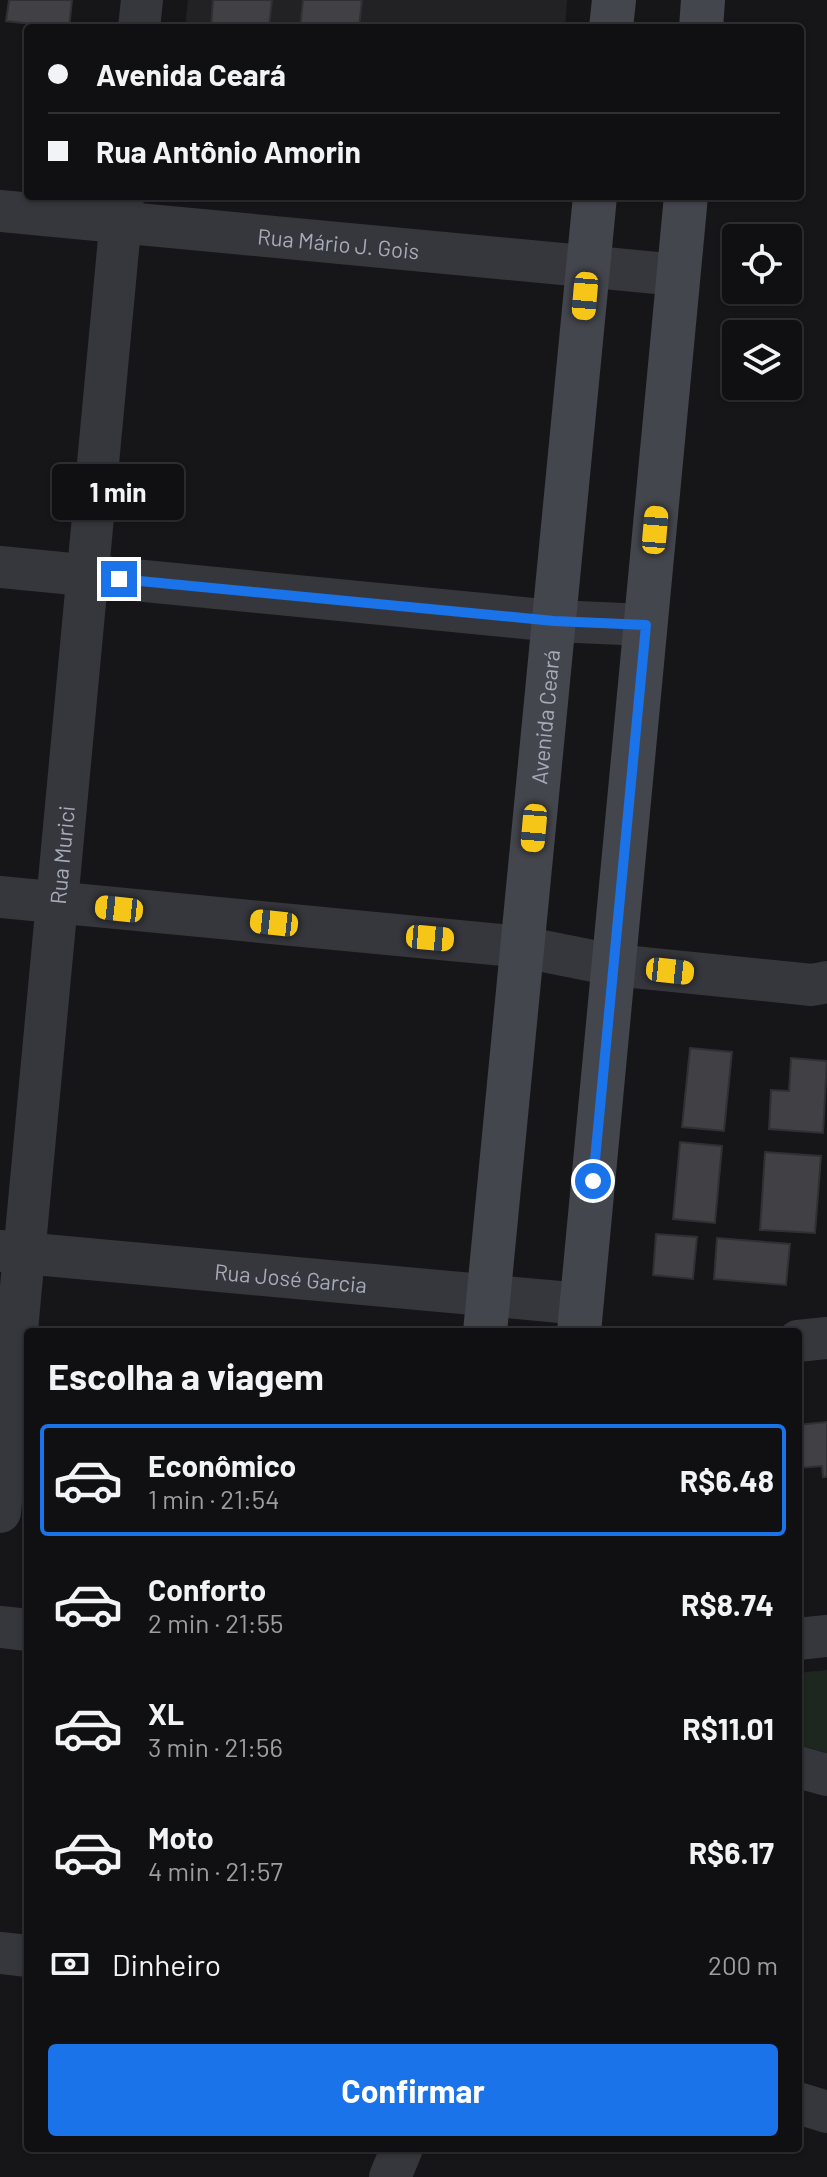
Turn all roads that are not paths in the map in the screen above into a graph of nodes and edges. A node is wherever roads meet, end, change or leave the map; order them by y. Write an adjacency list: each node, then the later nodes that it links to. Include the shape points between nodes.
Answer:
1 (142, 0): 4 (street)
2 (614, 0): 5 (street)
3 (703, 0): 6 (street)
4 (139, 24)
5 (611, 24)
6 (701, 24)
7 (595, 200): 11 (street, Avenida Ceará)
8 (686, 200): 12 (street)
9 (122, 209): 10 (street, Rua Mário J. Gois); 11 (street, Rua Mário J. Gois); 14 (street, Rua Murici)
10 (0, 211)
11 (588, 266): 12 (street, Rua Mário J. Gois); 15 (street, Avenida Ceará)
12 (678, 275): 16 (street)
13 (0, 567): 14 (street)
14 (88, 576): 15 (street); 18 (street, Rua Murici)
15 (554, 621): 16 (street); 19 (street, Avenida Ceará)
16 (646, 625): 20 (street)
17 (0, 897): 18 (street)
18 (57, 903): 19 (street); 22 (street, Rua Murici)
19 (523, 947): 20 (street); 23 (street, Avenida Ceará)
20 (613, 965): 21 (street, via 812,985); 24 (street)
21 (827, 982)
22 (12, 1252): 23 (street, Rua José Garcia); 27 (street, Rua Murici)
23 (487, 1314): 24 (street, Rua José Garcia)
24 (580, 1318)
25 (827, 1338): 26 (street)
26 (802, 1341)
27 (0, 1512)
28 (0, 1627): 29 (street)
29 (24, 1630)
30 (827, 1636): 31 (street)
31 (802, 1639)
32 (802, 1768): 33 (street)
33 (827, 1775)
34 (0, 1953): 35 (street)
35 (24, 1956)
36 (802, 2104): 37 (street)
37 (827, 2112)
38 (400, 2152): 39 (street)
39 (390, 2177)

